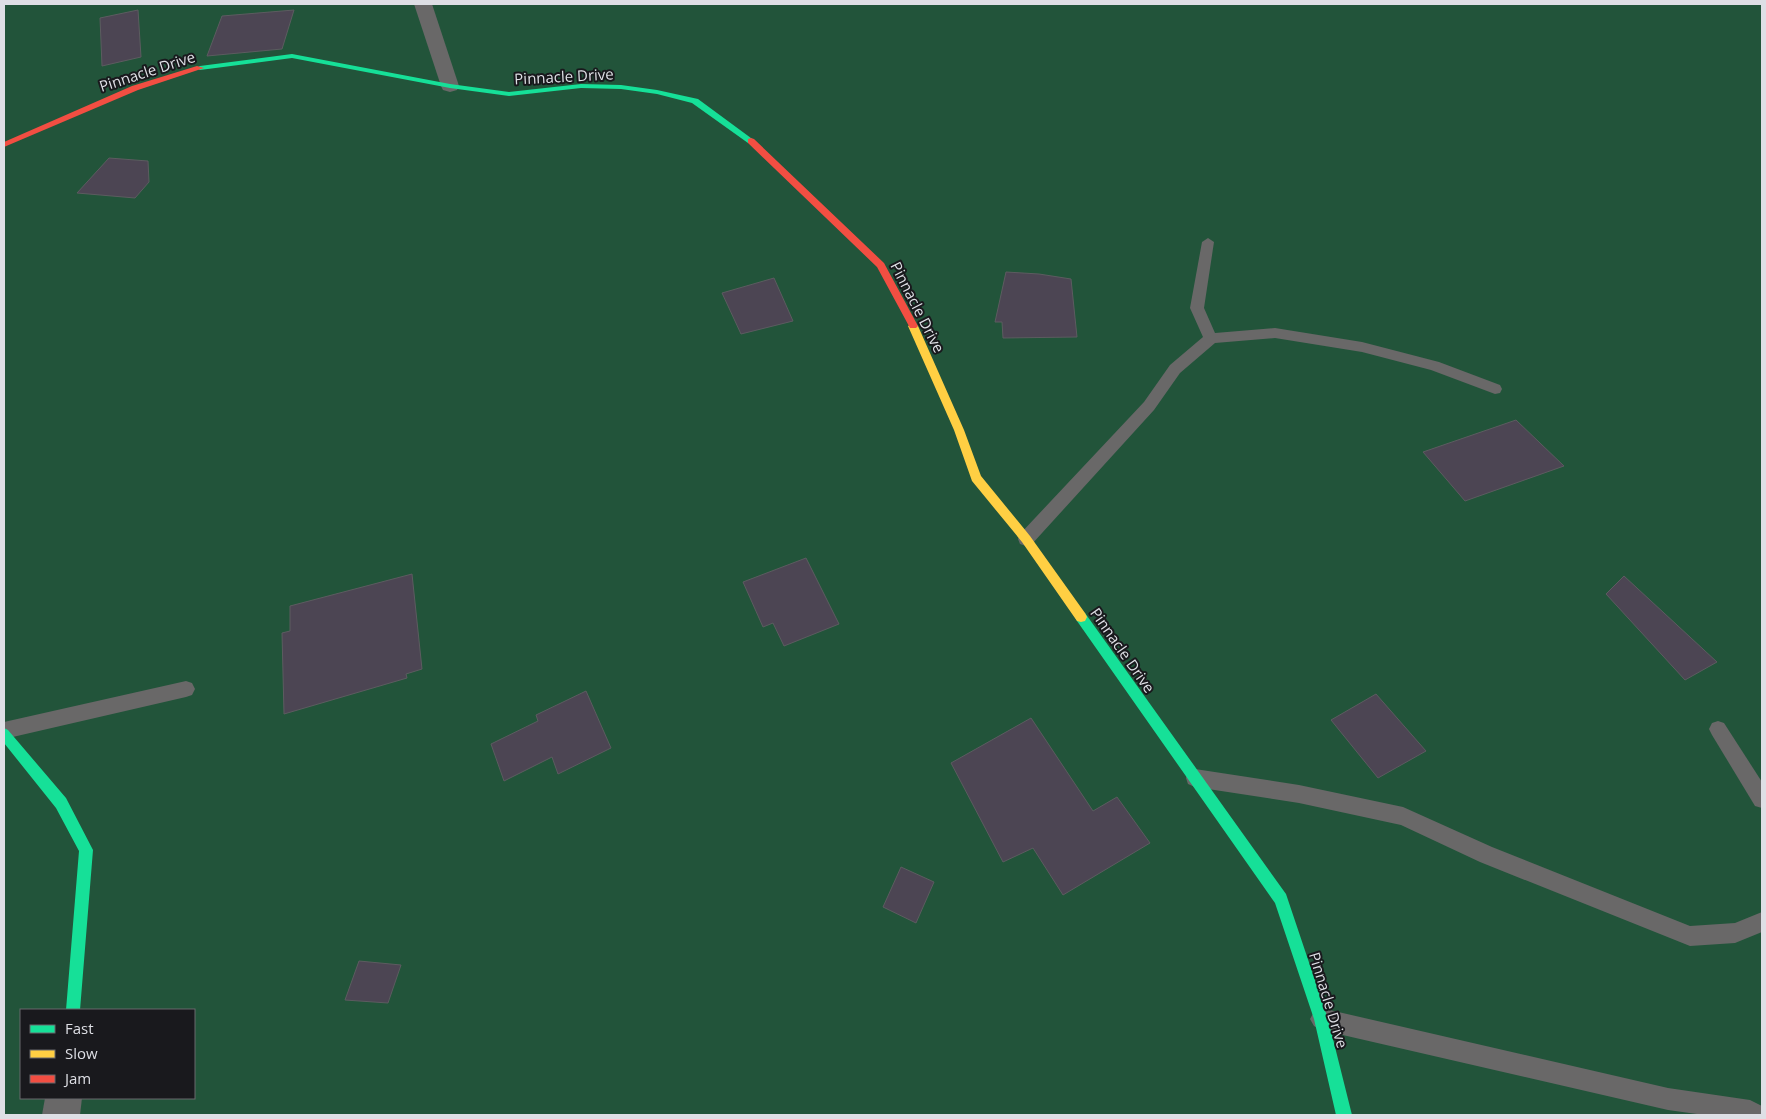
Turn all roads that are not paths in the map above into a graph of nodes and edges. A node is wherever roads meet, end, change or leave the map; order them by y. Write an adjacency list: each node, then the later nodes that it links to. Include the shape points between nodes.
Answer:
1 (423, 4): 2 (street)
2 (450, 86): 3 (street, Pinnacle Drive, via 292,56 209,67 135,88); 7 (street, Pinnacle Drive, via 509,94 581,86 657,92 695,101 747,138 881,265 905,308 959,430 976,478)
3 (4, 145)
4 (1208, 242): 5 (lane, via 1197,308)
5 (1211, 338): 6 (lane, via 1275,333 1362,346 1434,366); 7 (lane, via 1175,369 1149,406)
6 (1495, 389)
7 (1026, 539): 11 (street, Pinnacle Drive)
8 (186, 689): 10 (lane)
9 (1718, 729): 12 (lane)
10 (4, 733): 14 (street, via 61,803 86,850)
11 (1195, 778): 13 (lane, via 1299,794 1403,816 1487,855 1690,936 1736,933); 15 (street, Pinnacle Drive, via 1280,898)
12 (1762, 799)
13 (1762, 922)
14 (73, 1009)
15 (1321, 1018): 18 (street, Pinnacle Drive); 19 (lane, via 1658,1097 1750,1111)
16 (64, 1099): 17 (street)
17 (61, 1115)
18 (1344, 1115)
19 (1756, 1115)

